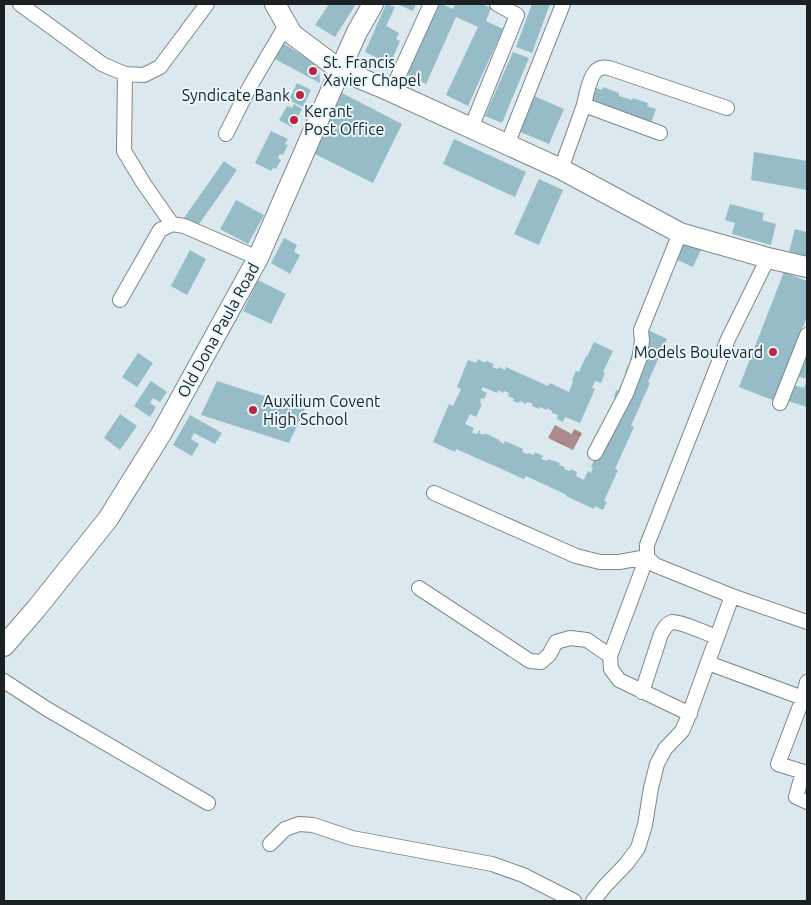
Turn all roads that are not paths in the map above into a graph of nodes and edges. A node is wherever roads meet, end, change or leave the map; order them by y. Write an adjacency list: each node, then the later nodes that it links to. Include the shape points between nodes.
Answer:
1 (20, 4): 11 (street, via 102,64)
2 (208, 4): 11 (street, via 160,67 144,75)
3 (275, 4): 9 (main road)
4 (373, 4): 10 (main road, Old Dona Paula Road)
5 (431, 4): 12 (street)
6 (497, 4): 8 (street)
7 (563, 4): 18 (street)
8 (520, 9): 15 (street)
9 (286, 25): 10 (main road, via 292,34); 17 (street)
10 (340, 70): 12 (main road); 22 (main road, Old Dona Paula Road)
11 (124, 74): 20 (street, via 124,152)
12 (391, 92): 15 (main road)
13 (584, 105): 14 (street, via 593,74 602,67); 16 (street); 19 (street)
14 (727, 108)
15 (471, 128): 18 (main road)
16 (660, 133)
17 (226, 134)
18 (507, 145): 19 (main road)
19 (560, 169): 21 (main road)
20 (172, 224): 22 (street, via 184,226); 25 (street, via 160,230)
21 (680, 233): 23 (main road); 28 (street, via 641,330 639,360 626,394)
22 (258, 258): 35 (main road, Old Dona Paula Road, via 161,434 108,519)
23 (768, 258): 24 (main road); 30 (street, via 728,340 647,545)
24 (807, 267)
25 (120, 300)
26 (807, 335): 27 (street)
27 (780, 403)
28 (595, 453)
29 (434, 493): 30 (street, via 576,556 600,562 619,562)
30 (647, 556): 32 (street, via 655,565); 36 (street)
31 (419, 588): 36 (street, via 530,661 541,662 556,642 570,638 587,640)
32 (732, 596): 33 (street); 34 (street)
33 (807, 622)
34 (717, 637): 37 (street); 40 (street, via 670,622 661,634)
35 (4, 646)
36 (610, 656): 40 (street, via 611,669 619,680)
37 (708, 663): 41 (street); 42 (street)
38 (4, 681): 44 (street)
39 (807, 682): 41 (street)
40 (642, 692): 42 (street)
41 (803, 698): 43 (street, via 778,764)
42 (690, 714): 48 (street, via 682,731 665,749 657,764 638,848)
43 (805, 772): 45 (street, via 796,797)
44 (208, 802)
45 (807, 802)
46 (270, 844): 47 (street, via 285,829 299,824 313,825 352,838 492,864 523,875)
47 (574, 901)
48 (594, 901)

